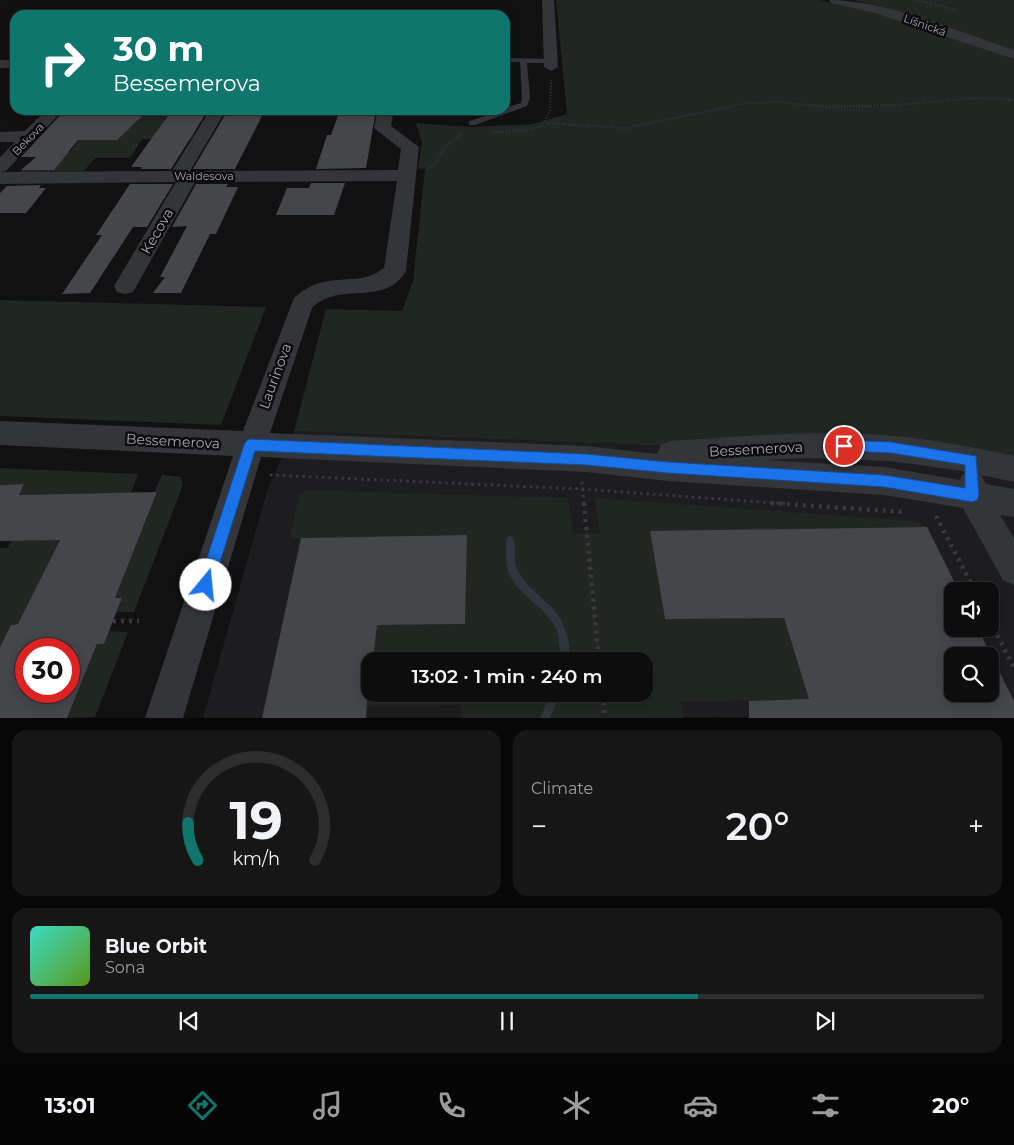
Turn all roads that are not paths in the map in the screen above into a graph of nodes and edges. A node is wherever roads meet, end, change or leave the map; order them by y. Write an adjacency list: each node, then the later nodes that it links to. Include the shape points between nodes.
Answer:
1 (548, 0): 6 (street)
2 (835, 0): 3 (street, Líšnická, via 882,10)
3 (1014, 55)
4 (510, 60): 5 (lane)
5 (523, 61): 6 (lane); 7 (lane, via 526,98 524,104)
6 (551, 64)
7 (510, 109)
8 (50, 115): 13 (street, Bekova)
9 (215, 115): 17 (street, Kecova)
10 (385, 115): 16 (street, Laurinova, via 382,128 410,147)
11 (494, 115): 12 (lane)
12 (472, 123)
13 (30, 136): 14 (street); 15 (street, Bekova)
14 (0, 137)
15 (0, 167)
16 (417, 172): 17 (street, Waldesova); 21 (street, Laurinova, via 395,271 380,284 326,286 308,297 299,312)
17 (184, 176): 18 (street, Waldesova); 19 (street, Kecova)
18 (0, 178)
19 (125, 286)
20 (0, 433): 21 (street, Bessemerova)
21 (250, 445): 22 (street, Bessemerova); 28 (street, Laurinova)
22 (586, 459): 23 (street, Bessemerova, via 828,445 891,448); 25 (street, Bessemerova, via 668,468 884,481)
23 (971, 460): 24 (street, Bessemerova); 25 (street)
24 (1014, 469)
25 (972, 495): 26 (street, Bessemerova); 27 (street)
26 (1014, 503)
27 (1014, 569)
28 (164, 718)

